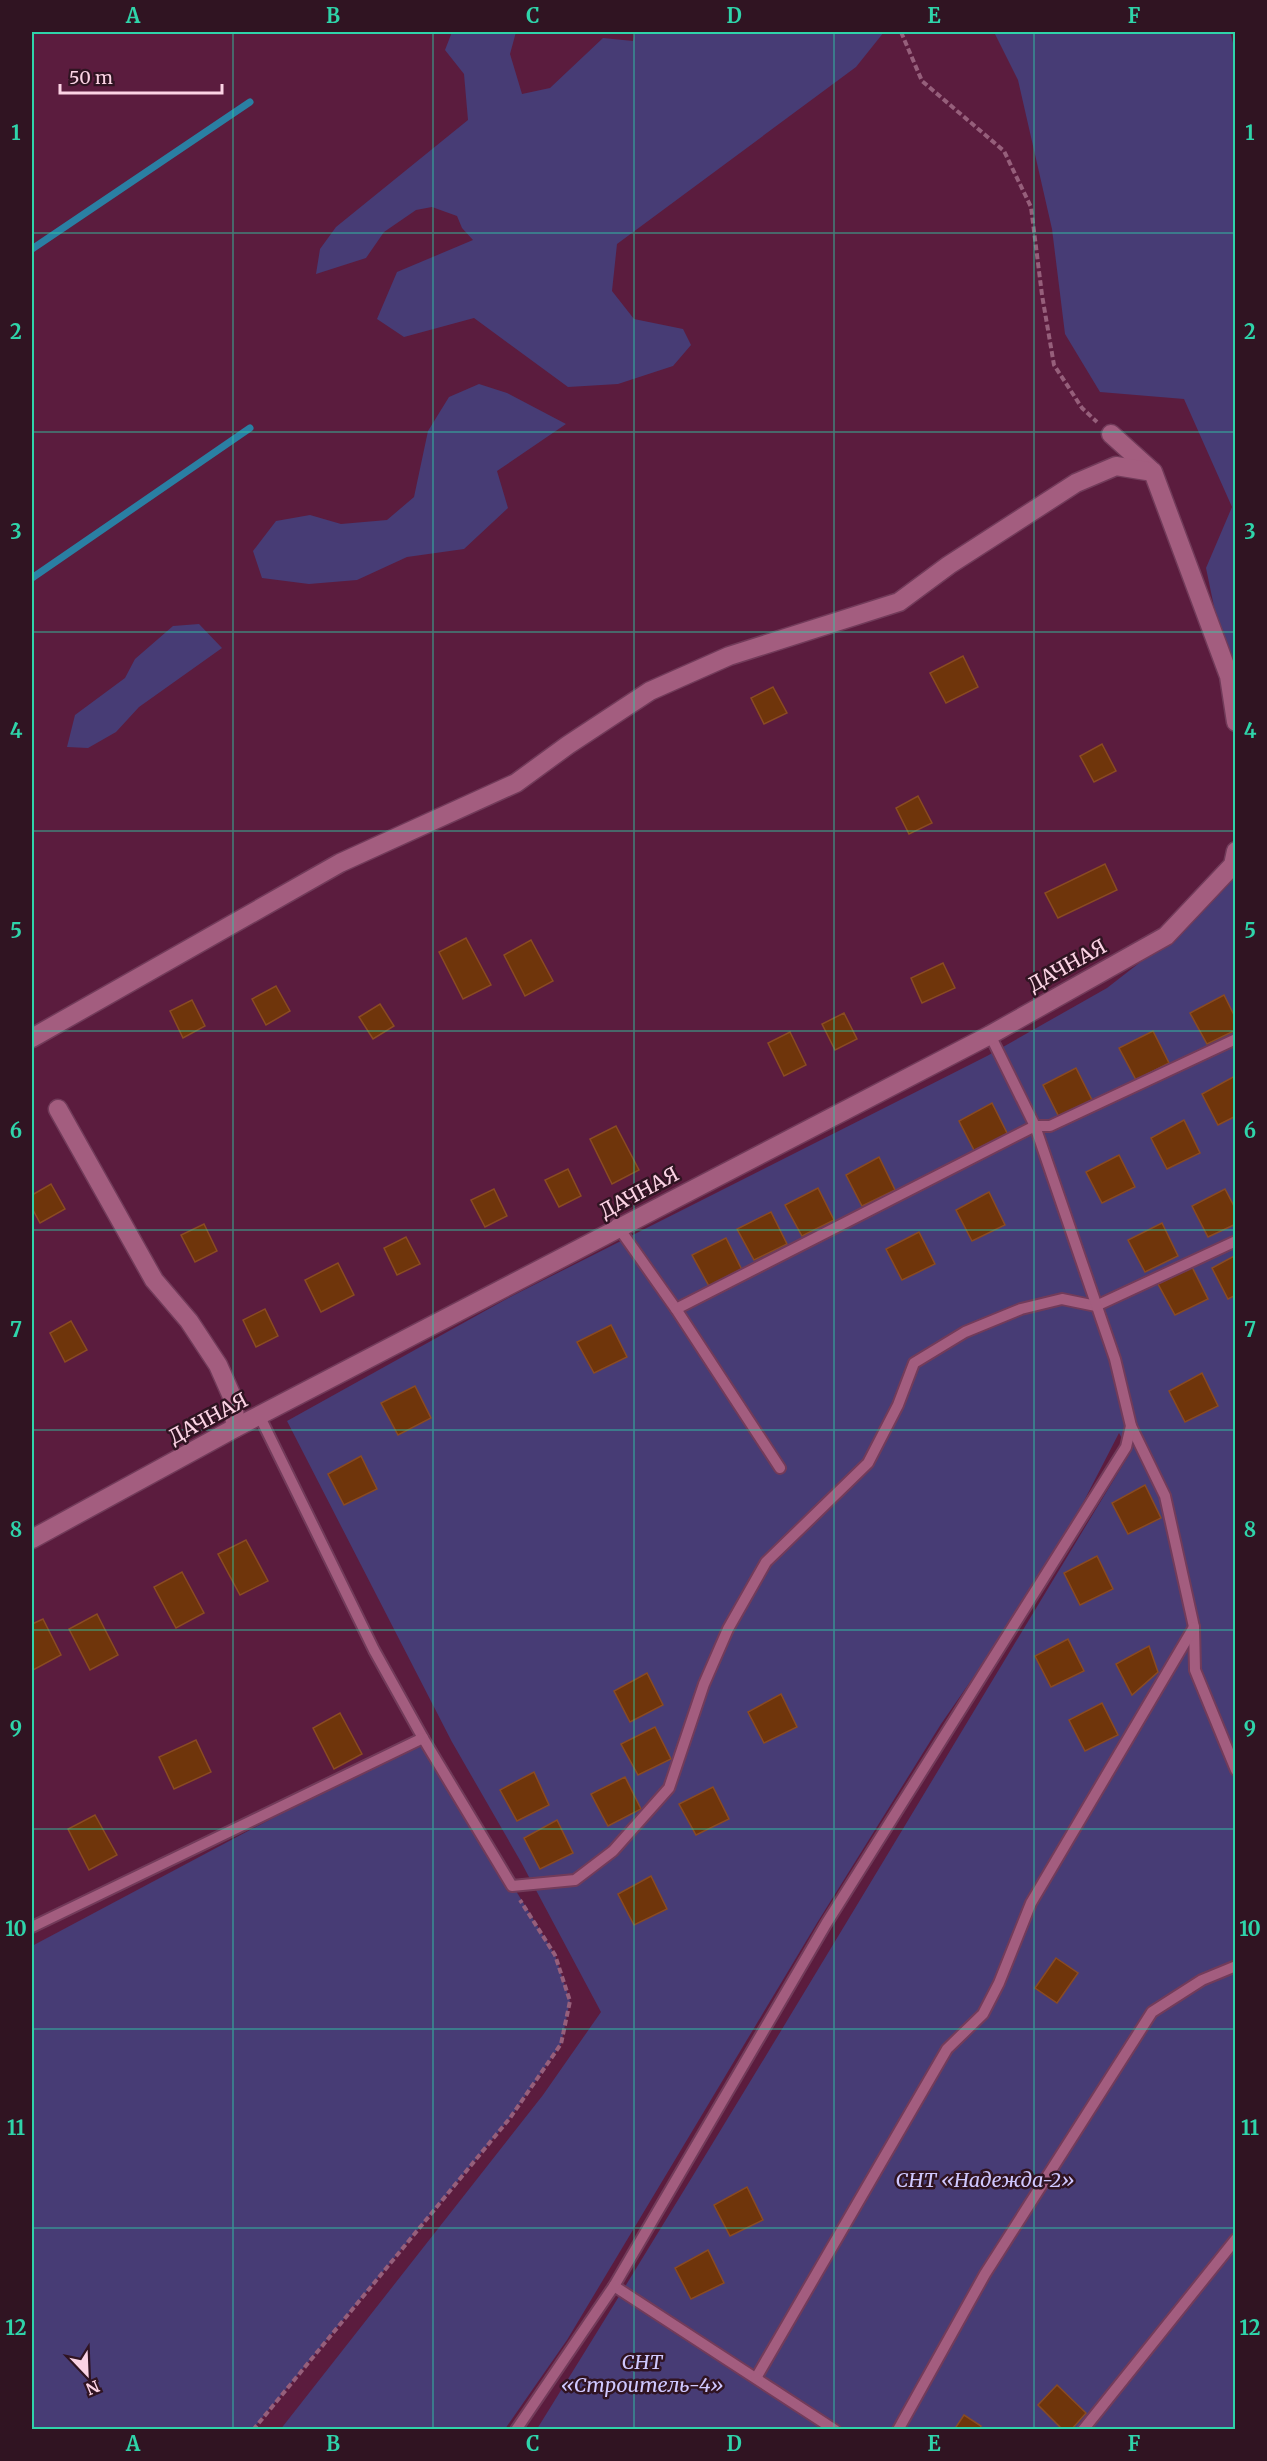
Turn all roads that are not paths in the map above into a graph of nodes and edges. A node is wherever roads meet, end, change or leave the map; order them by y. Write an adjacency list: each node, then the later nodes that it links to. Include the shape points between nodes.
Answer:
1 (1111, 434): 2 (street)
2 (1153, 472): 3 (street, via 1195,560 1229,676); 6 (street, via 1116,466 1076,483 899,602 729,656 650,691 516,783 340,863)
3 (1236, 722)
4 (1236, 851): 5 (street, via 1233,865 1166,936)
5 (990, 1035): 9 (lane); 10 (street); 16 (street, ДАЧНАЯ)
6 (32, 1038)
7 (1236, 1039): 9 (lane, via 1050,1126)
8 (58, 1109): 16 (street, via 154,1280 189,1321 218,1365 234,1401)
9 (1035, 1126): 12 (lane); 13 (lane)
10 (614, 1222): 13 (lane); 14 (street, via 431,1313)
11 (1236, 1241): 12 (lane)
12 (1096, 1306): 15 (lane, via 1115,1359); 20 (lane, via 1062,1299 1020,1309 964,1332 914,1363 898,1405 868,1463 766,1562 728,1629 704,1684 669,1788 613,1851 575,1880 512,1886)
13 (676, 1309): 17 (lane)
14 (259, 1415): 20 (lane, via 374,1650)
15 (1131, 1426): 19 (lane, via 1165,1496); 25 (lane, via 1126,1447 826,1924)
16 (235, 1428): 18 (street, ДАЧНАЯ)
17 (780, 1468)
18 (32, 1539)
19 (1194, 1627): 21 (lane, via 1195,1670); 26 (lane, via 1031,1903 983,2014 947,2049)
20 (423, 1738): 22 (lane)
21 (1236, 1770)
22 (32, 1927)
23 (1236, 1965): 29 (lane, via 1202,1980 1152,2012 985,2274)
24 (1236, 2238): 30 (lane)
25 (615, 2286): 26 (lane); 27 (lane)
26 (756, 2378): 28 (lane)
27 (516, 2430)
28 (835, 2430)
29 (898, 2430)
30 (1083, 2430)

